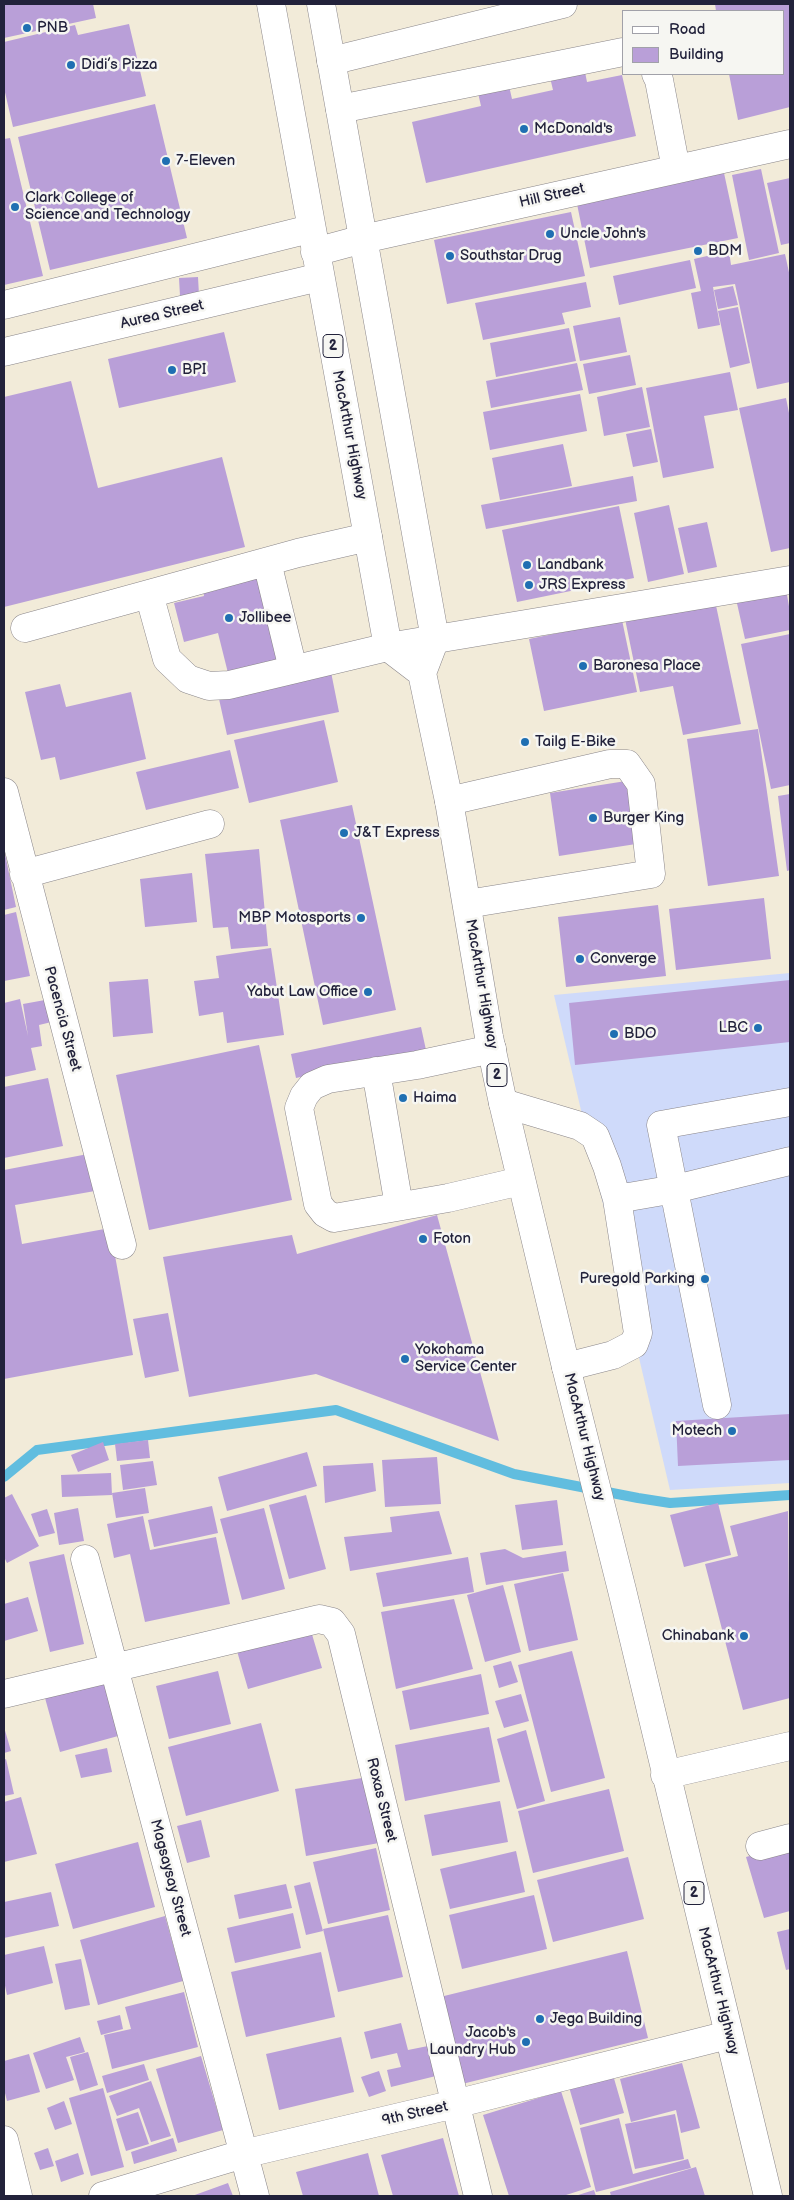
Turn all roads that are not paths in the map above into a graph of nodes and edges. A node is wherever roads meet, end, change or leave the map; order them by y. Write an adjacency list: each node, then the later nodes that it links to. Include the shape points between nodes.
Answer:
1 (271, 4): 11 (main road, MacArthur Highway / 2)
2 (321, 4): 5 (main road)
3 (563, 4): 5 (main road)
4 (622, 52): 7 (main road)
5 (331, 61): 7 (main road)
6 (656, 75): 9 (main road)
7 (340, 109): 10 (main road)
8 (790, 144): 9 (main road, Hill Street)
9 (676, 169): 10 (main road, Hill Street)
10 (363, 239): 11 (main road, Hill Street); 19 (main road)
11 (315, 253): 12 (main road); 13 (main road, Aurea Street); 14 (main road, MacArthur Highway / 2)
12 (4, 305)
13 (4, 352)
14 (368, 537): 15 (main road); 20 (main road, MacArthur Highway / 2)
15 (267, 562): 17 (main road); 21 (main road)
16 (790, 580): 19 (main road)
17 (149, 594): 18 (main road); 21 (main road, via 167,659 188,679 209,686 229,685)
18 (25, 628)
19 (435, 639): 20 (main road); 22 (main road)
20 (388, 647): 21 (main road); 22 (main road)
21 (293, 669)
22 (422, 673): 24 (main road, MacArthur Highway / 2)
23 (4, 792): 26 (main road, Pacencia Street)
24 (449, 800): 27 (main road, MacArthur Highway / 2); 27 (main road, via 610,764 627,764 641,784 651,874)
25 (210, 824): 26 (main road)
26 (24, 874): 37 (main road, Pacencia Street)
27 (467, 904): 28 (main road, MacArthur Highway / 2)
28 (492, 1049): 29 (main road); 31 (main road, MacArthur Highway / 2)
29 (376, 1071): 36 (main road); 36 (main road, via 328,1079 312,1086 300,1108 318,1204 326,1213 334,1218)
30 (790, 1102): 34 (main road, via 661,1125)
31 (503, 1103): 33 (main road, MacArthur Highway / 2); 35 (main road, via 580,1126 595,1136)
32 (790, 1161): 34 (main road)
33 (521, 1181): 36 (main road); 38 (main road, MacArthur Highway / 2)
34 (675, 1189): 35 (main road); 39 (main road)
35 (617, 1199): 38 (main road, via 638,1334 634,1344 613,1355)
36 (399, 1206)
37 (122, 1245)
38 (566, 1367): 44 (main road, MacArthur Highway / 2)
39 (717, 1405)
40 (85, 1559): 41 (main road, Magsaysay Street)
41 (114, 1667): 42 (main road, Roxas Street); 48 (main road, Roxas Street, via 319,1619 332,1622 340,1634); 50 (main road, Magsaysay Street)
42 (4, 1694)
43 (790, 1746): 44 (main road)
44 (665, 1775): 47 (main road, MacArthur Highway / 2)
45 (790, 1838): 46 (main road)
46 (760, 1846)
47 (728, 2036): 48 (main road, 9th Street); 55 (main road, MacArthur Highway / 2)
48 (455, 2104): 50 (main road, 9th Street); 54 (main road, Roxas Street)
49 (4, 2140): 51 (main road)
50 (243, 2154): 52 (main road, 9th Street); 53 (main road, Magsaysay Street)
51 (18, 2196)
52 (103, 2196)
53 (255, 2196)
54 (478, 2196)
55 (768, 2196)

